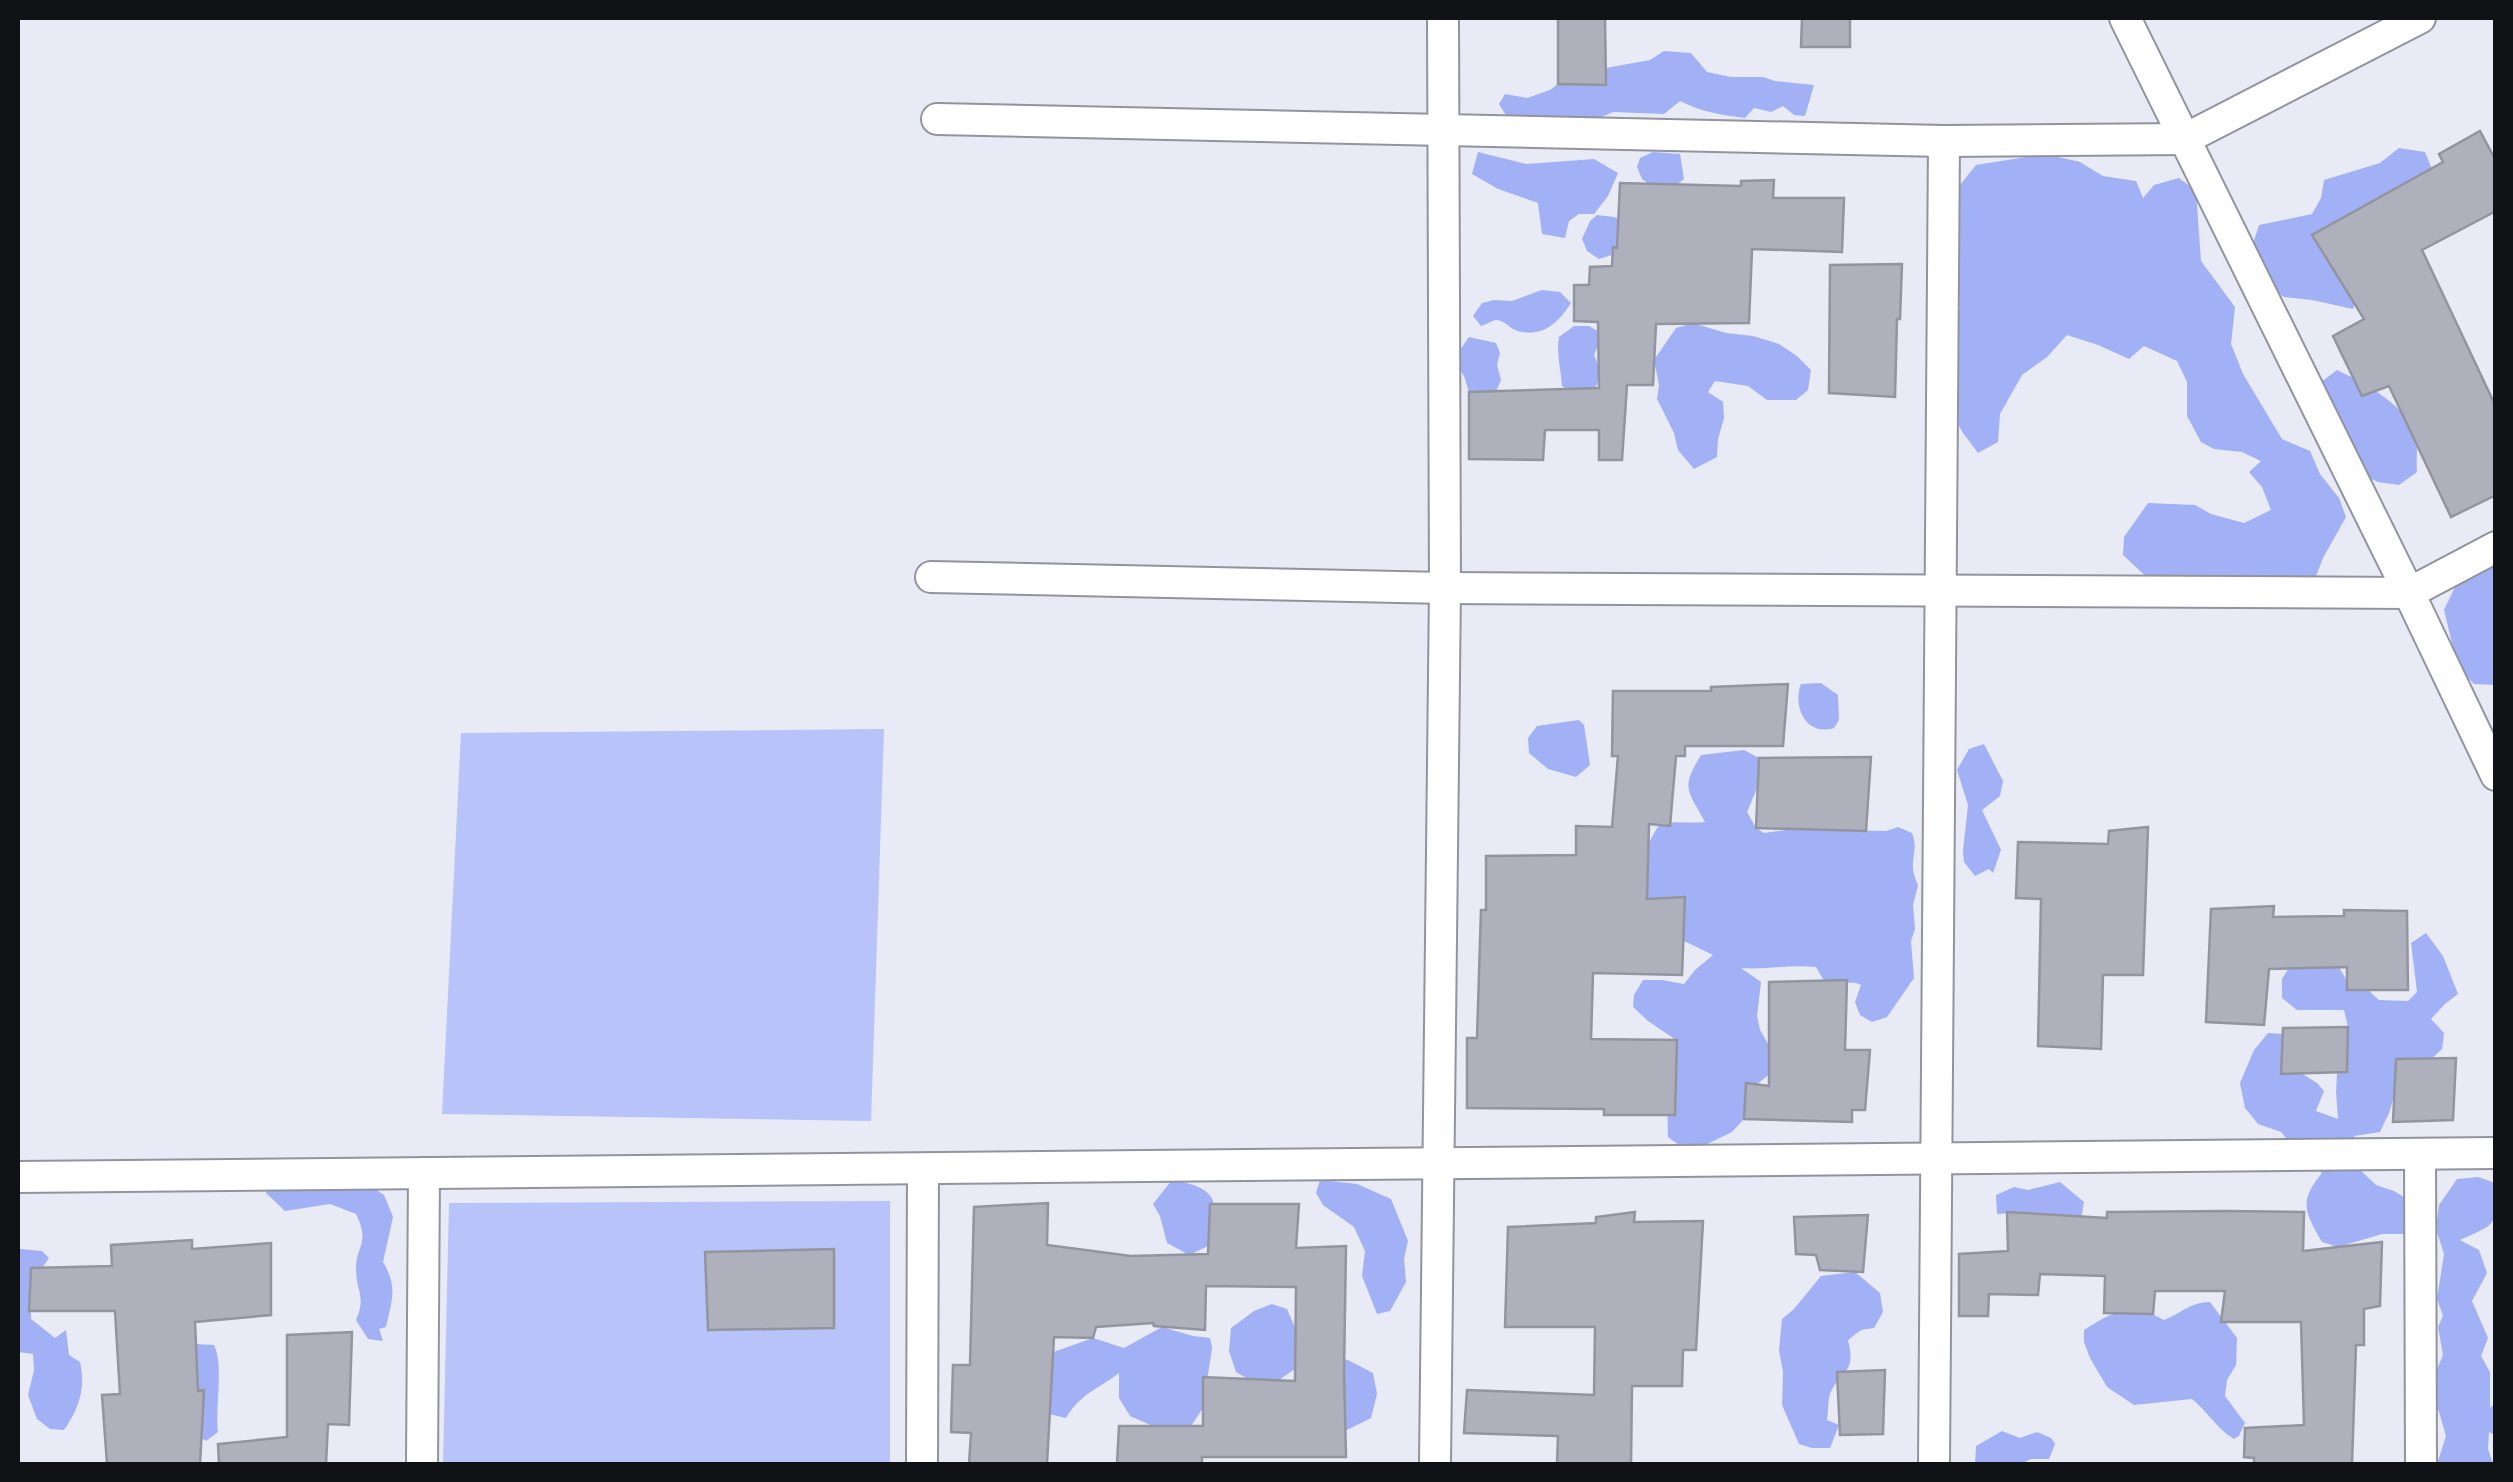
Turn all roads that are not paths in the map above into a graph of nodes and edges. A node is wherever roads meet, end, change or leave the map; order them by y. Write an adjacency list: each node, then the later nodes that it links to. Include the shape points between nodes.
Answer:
1 (1443, 18): 5 (street)
2 (2125, 18): 6 (street)
3 (2420, 18): 6 (street)
4 (937, 119): 5 (street)
5 (1442, 131): 7 (street); 10 (street)
6 (2184, 139): 7 (street); 12 (street)
7 (1944, 142): 11 (street)
8 (2496, 547): 12 (street)
9 (931, 577): 10 (street)
10 (1445, 588): 11 (street); 17 (street)
11 (1940, 590): 12 (street); 16 (street)
12 (2410, 593): 13 (street)
13 (2496, 776)
14 (2496, 1153): 15 (street)
15 (2420, 1154): 16 (street); 25 (street)
16 (1936, 1158): 17 (street); 24 (street)
17 (1438, 1164): 18 (street); 23 (street)
18 (923, 1168): 19 (street); 22 (street)
19 (424, 1173): 20 (street); 21 (street)
20 (18, 1177)
21 (422, 1464)
22 (922, 1464)
23 (1435, 1464)
24 (1934, 1464)
25 (2421, 1464)

